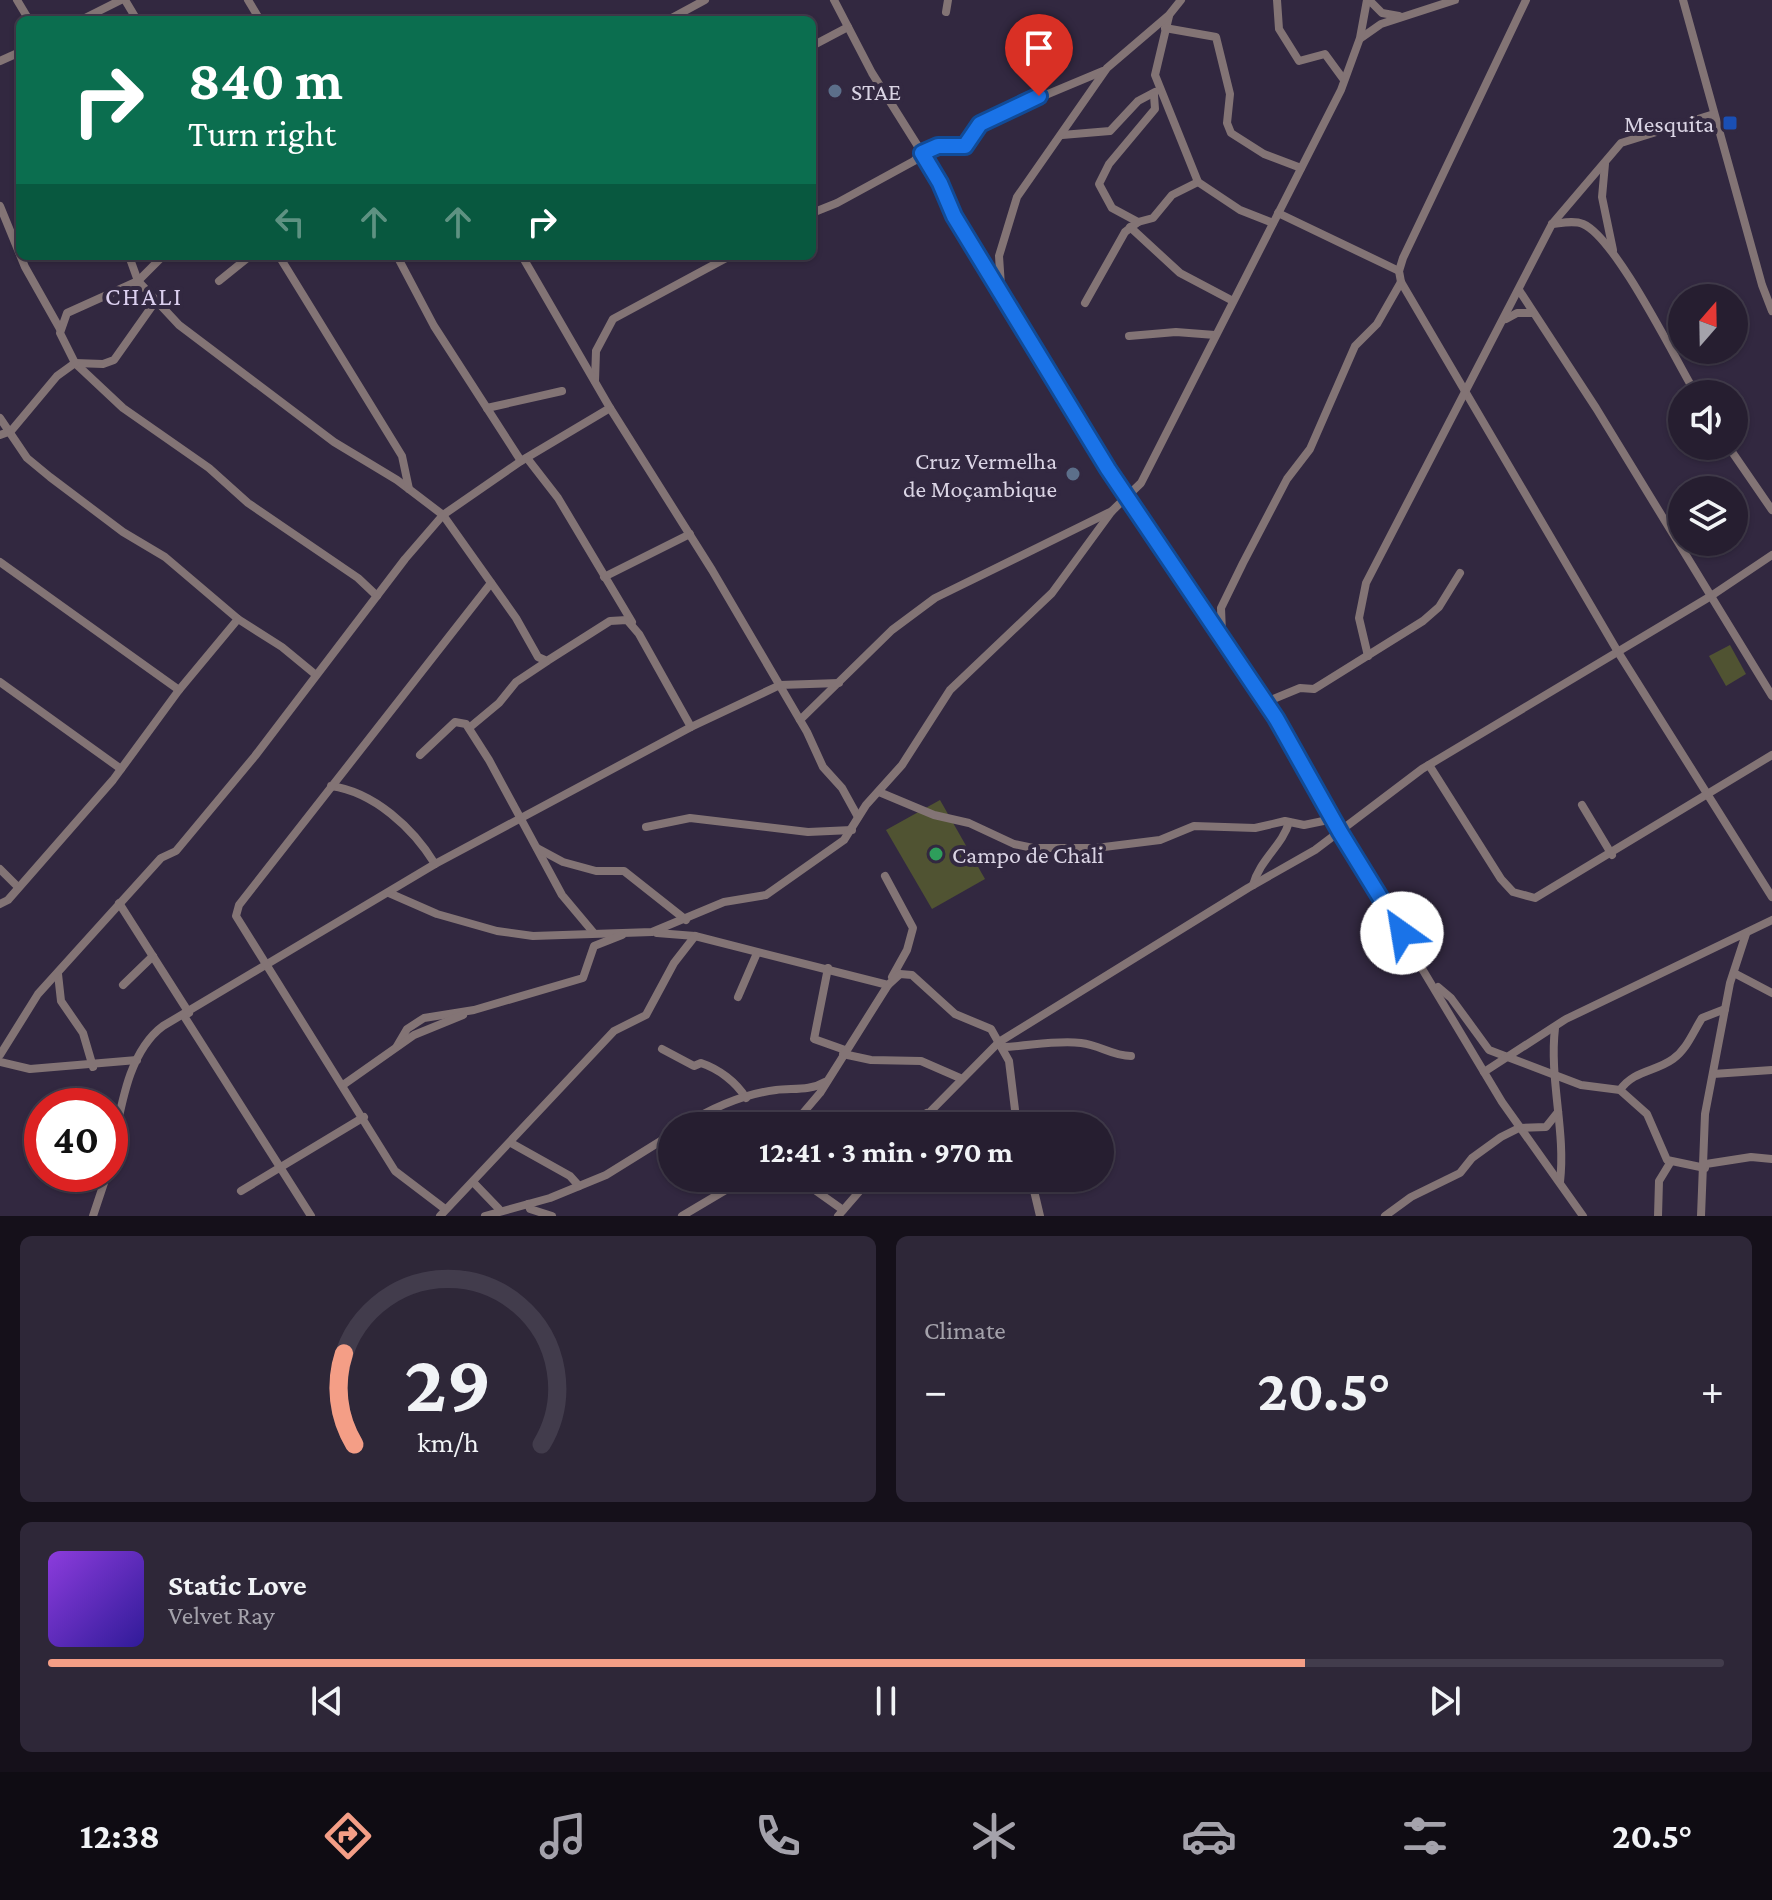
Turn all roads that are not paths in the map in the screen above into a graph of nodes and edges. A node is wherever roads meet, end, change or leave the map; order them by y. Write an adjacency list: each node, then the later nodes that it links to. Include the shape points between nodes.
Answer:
1 (123, 0): 13 (street)
2 (705, 0): 14 (street)
3 (834, 0): 16 (street)
4 (948, 0): 11 (street)
5 (1181, 0): 12 (street)
6 (1277, 0): 21 (street, via 1279,29 1298,59 1325,54)
7 (1368, 0): 15 (street, via 1382,13); 18 (street)
8 (1455, 0): 15 (street)
9 (1526, 0): 46 (street)
10 (1683, 0): 24 (street)
11 (946, 12)
12 (1169, 15): 17 (street); 20 (street)
13 (89, 16)
14 (675, 16)
15 (1403, 16): 18 (street)
16 (848, 27): 19 (street); 26 (street)
17 (1165, 28): 22 (street); 28 (street, via 1216,37 1230,94 1231,133 1264,154)
18 (1360, 38): 21 (street)
19 (816, 44)
20 (1107, 68): 25 (street); 26 (street, via 988,119 965,146 938,146)
21 (1344, 80): 28 (street)
22 (1157, 81): 23 (street); 29 (street)
23 (1154, 95): 25 (street, via 1138,101 1110,131); 34 (street, via 1155,109 1099,184 1112,208)
24 (1714, 114): 27 (street, via 1621,143); 55 (street)
25 (1061, 136): 51 (street, via 1013,206 999,256)
26 (922, 153): 31 (street); 51 (street)
27 (1605, 162): 35 (street); 37 (street, via 1602,197)
28 (1301, 168): 32 (street)
29 (1198, 182): 33 (street, via 1240,210); 34 (street, via 1172,195 1153,218)
30 (0, 206): 36 (street)
31 (816, 211)
32 (1278, 213): 33 (street); 46 (street)
33 (1273, 223): 52 (street)
34 (1134, 224): 52 (street, via 1180,273); 54 (street, via 1115,247)
35 (1552, 224): 37 (street, via 1584,225); 50 (street)
36 (16, 245)
37 (1614, 254): 64 (street)
38 (22, 260): 58 (street)
39 (130, 260): 47 (street)
40 (159, 260): 47 (street)
41 (245, 260): 48 (street)
42 (281, 260): 75 (street, via 402,456)
43 (399, 260): 68 (street)
44 (524, 260): 65 (street)
45 (723, 260): 65 (street, via 613,319 596,351)
46 (1399, 271): 49 (street)
47 (138, 281): 53 (street); 56 (street)
48 (219, 281)
49 (1401, 282): 67 (street); 93 (street, via 1377,324 1355,346 1310,449 1287,479 1243,563 1221,608)
50 (1519, 290): 57 (street); 59 (street)
51 (1004, 296): 76 (street)
52 (1233, 301): 61 (street)
53 (155, 302): 63 (street, via 114,360); 75 (street, via 334,442)
54 (1085, 303)
55 (1772, 311)
56 (67, 313): 58 (street); 60 (street)
57 (1532, 313): 59 (street); 90 (street)
58 (52, 315): 60 (street)
59 (1504, 320): 67 (street)
60 (60, 329): 63 (street)
61 (1215, 335): 62 (street); 76 (street, via 1142,481)
62 (1129, 336)
63 (75, 363): 71 (street, via 57,376); 89 (street, via 123,408)
64 (1688, 380)
65 (595, 381): 69 (street)
66 (562, 391): 68 (street)
67 (1467, 391): 94 (street); 95 (street, via 1366,583 1359,618)
68 (487, 408): 73 (street)
69 (610, 408): 73 (street); 82 (street)
70 (0, 418): 71 (street)
71 (11, 431): 72 (street); 91 (street, via 27,458 123,532 165,557)
72 (0, 435)
73 (524, 460): 80 (street); 87 (street, via 558,498)
74 (1738, 460): 78 (street)
75 (409, 489): 77 (street)
76 (1126, 497): 79 (street); 93 (street)
77 (430, 507): 80 (street); 81 (street)
78 (1772, 510)
79 (1112, 511): 99 (street, via 935,598 892,630); 114 (street, via 1067,577 950,690)
80 (443, 515): 81 (street); 88 (street)
81 (433, 527): 89 (street)
82 (690, 534): 87 (street); 100 (street)
83 (1772, 547): 84 (street)
84 (1769, 557): 90 (street)
85 (0, 562): 101 (street)
86 (1460, 573): 95 (street, via 1433,615)
87 (604, 577): 92 (street)
88 (491, 583): 96 (street, via 538,657); 111 (street)
89 (377, 596): 97 (street)
90 (1711, 596): 94 (street); 102 (street)
91 (238, 619): 97 (street); 101 (street)
92 (632, 623): 96 (street, via 610,621); 105 (street)
93 (1222, 636): 103 (street)
94 (1618, 652): 109 (street); 115 (street)
95 (1368, 656): 103 (street, via 1314,689 1300,688)
96 (547, 661): 106 (street, via 516,682)
97 (316, 675): 133 (street, via 176,851 161,858)
98 (0, 682): 110 (street)
99 (839, 683): 100 (street); 104 (street)
100 (780, 685): 104 (street); 105 (street)
101 (179, 690): 110 (street)
102 (1772, 696)
103 (1266, 702): 119 (street)
104 (800, 720): 117 (street, via 823,767)
105 (691, 727): 118 (street)
106 (469, 728): 107 (street, via 455,722); 118 (street)
107 (420, 755)
108 (1772, 755): 115 (street)
109 (1429, 765): 123 (street); 125 (street, via 1513,892 1535,898)
110 (121, 769): 130 (street)
111 (340, 775): 112 (street); 113 (street)
112 (331, 786): 113 (street); 144 (street, via 236,912)
113 (346, 788): 126 (street, via 367,796 417,838)
114 (879, 792): 117 (street); 120 (street, via 1033,848 1096,848 1160,840 1194,826 1255,828)
115 (1709, 793): 125 (street); 132 (street)
116 (1582, 805): 125 (street)
117 (858, 817): 122 (street)
118 (521, 818): 124 (street); 126 (street)
119 (1333, 819): 120 (street, via 1304,825); 123 (street)
120 (1289, 822): 129 (street)
121 (646, 827): 122 (street, via 690,818 808,832)
122 (852, 830): 135 (street, via 766,895 724,902)
123 (1340, 832): 129 (street); 149 (street)
124 (537, 848): 135 (street, via 563,862 628,873); 137 (street, via 562,895)
125 (1612, 855)
126 (435, 864): 131 (street)
127 (0, 869): 130 (street)
128 (885, 876): 148 (street, via 913,928)
129 (1253, 885): 156 (street)
130 (18, 887): 134 (street)
131 (389, 893): 137 (street, via 497,931 533,936); 144 (street)
132 (1772, 897)
133 (119, 903): 143 (street); 147 (street)
134 (0, 904)
135 (686, 920): 138 (street)
136 (1772, 920): 140 (street)
137 (593, 932): 139 (street)
138 (652, 932): 139 (street); 141 (street)
139 (626, 933): 171 (street, via 594,946 583,978 474,1010 414,1035)
140 (1746, 934): 146 (street); 155 (street)
141 (695, 936): 142 (street); 182 (street, via 646,1015 614,1031)
142 (757, 953): 145 (street); 152 (street)
143 (153, 956): 150 (street); 154 (street)
144 (267, 965): 154 (street); 171 (street)
145 (828, 968): 148 (street); 158 (street, via 814,1039)
146 (1734, 973): 151 (street); 153 (street)
147 (58, 974): 159 (street, via 28,1007); 164 (street, via 61,1001 83,1033)
148 (890, 981): 156 (street, via 905,972 912,975 955,1014 991,1029); 158 (street)
149 (1434, 984): 161 (street, via 1451,998 1479,1042); 166 (street)
150 (123, 985)
151 (1772, 993)
152 (738, 997)
153 (1725, 1009): 167 (street); 172 (street, via 1702,1018 1672,1060 1628,1077)
154 (187, 1015): 162 (street, via 153,1034); 187 (street)
155 (1555, 1028): 161 (street); 168 (street)
156 (1001, 1044): 160 (street, via 1082,1043); 169 (street); 178 (street, via 1014,1079)
157 (662, 1049): 174 (street, via 694,1066 710,1066)
158 (844, 1052): 169 (street, via 871,1060 921,1061); 170 (street)
159 (0, 1055)
160 (1131, 1056)
161 (1506, 1056): 166 (street); 168 (street)
162 (137, 1060): 164 (street); 173 (street)
163 (0, 1062): 164 (street, via 30,1069)
164 (93, 1067)
165 (1772, 1070): 167 (street)
166 (1484, 1072): 181 (street)
167 (1713, 1074): 186 (street, via 1705,1114)
168 (1554, 1077): 172 (street); 179 (street)
169 (960, 1078): 177 (street)
170 (826, 1082): 174 (street); 176 (street)
171 (343, 1085): 180 (street)
172 (1620, 1090): 185 (street, via 1647,1114)
173 (128, 1093)
174 (746, 1098): 175 (street)
175 (708, 1112)
176 (803, 1112)
177 (928, 1112)
178 (1016, 1112)
179 (1558, 1112): 181 (street, via 1546,1127); 189 (street)
180 (364, 1117): 187 (street); 199 (street, via 395,1171)
181 (1519, 1128): 189 (street); 208 (street, via 1482,1150 1460,1173)
182 (511, 1143): 188 (street); 190 (street)
183 (658, 1144): 190 (street)
184 (1772, 1159): 186 (street, via 1751,1157)
185 (1670, 1163): 186 (street); 210 (street, via 1659,1181)
186 (1706, 1166): 211 (street)
187 (280, 1168): 191 (street); 202 (street)
188 (473, 1182): 198 (street); 199 (street)
189 (1560, 1182): 209 (street)
190 (579, 1186): 197 (street)
191 (241, 1191)
192 (101, 1192): 201 (street)
193 (722, 1192): 206 (street)
194 (815, 1192): 200 (street)
195 (859, 1192): 200 (street)
196 (1034, 1192): 207 (street)
197 (528, 1206): 198 (street); 204 (street); 205 (street)
198 (499, 1209): 203 (street)
199 (443, 1212)
200 (841, 1214)
201 (93, 1216)
202 (311, 1216)
203 (485, 1216)
204 (521, 1216)
205 (552, 1216)
206 (682, 1216)
207 (1040, 1216)
208 (1385, 1216)
209 (1583, 1216)
210 (1658, 1216)
211 (1701, 1216)

